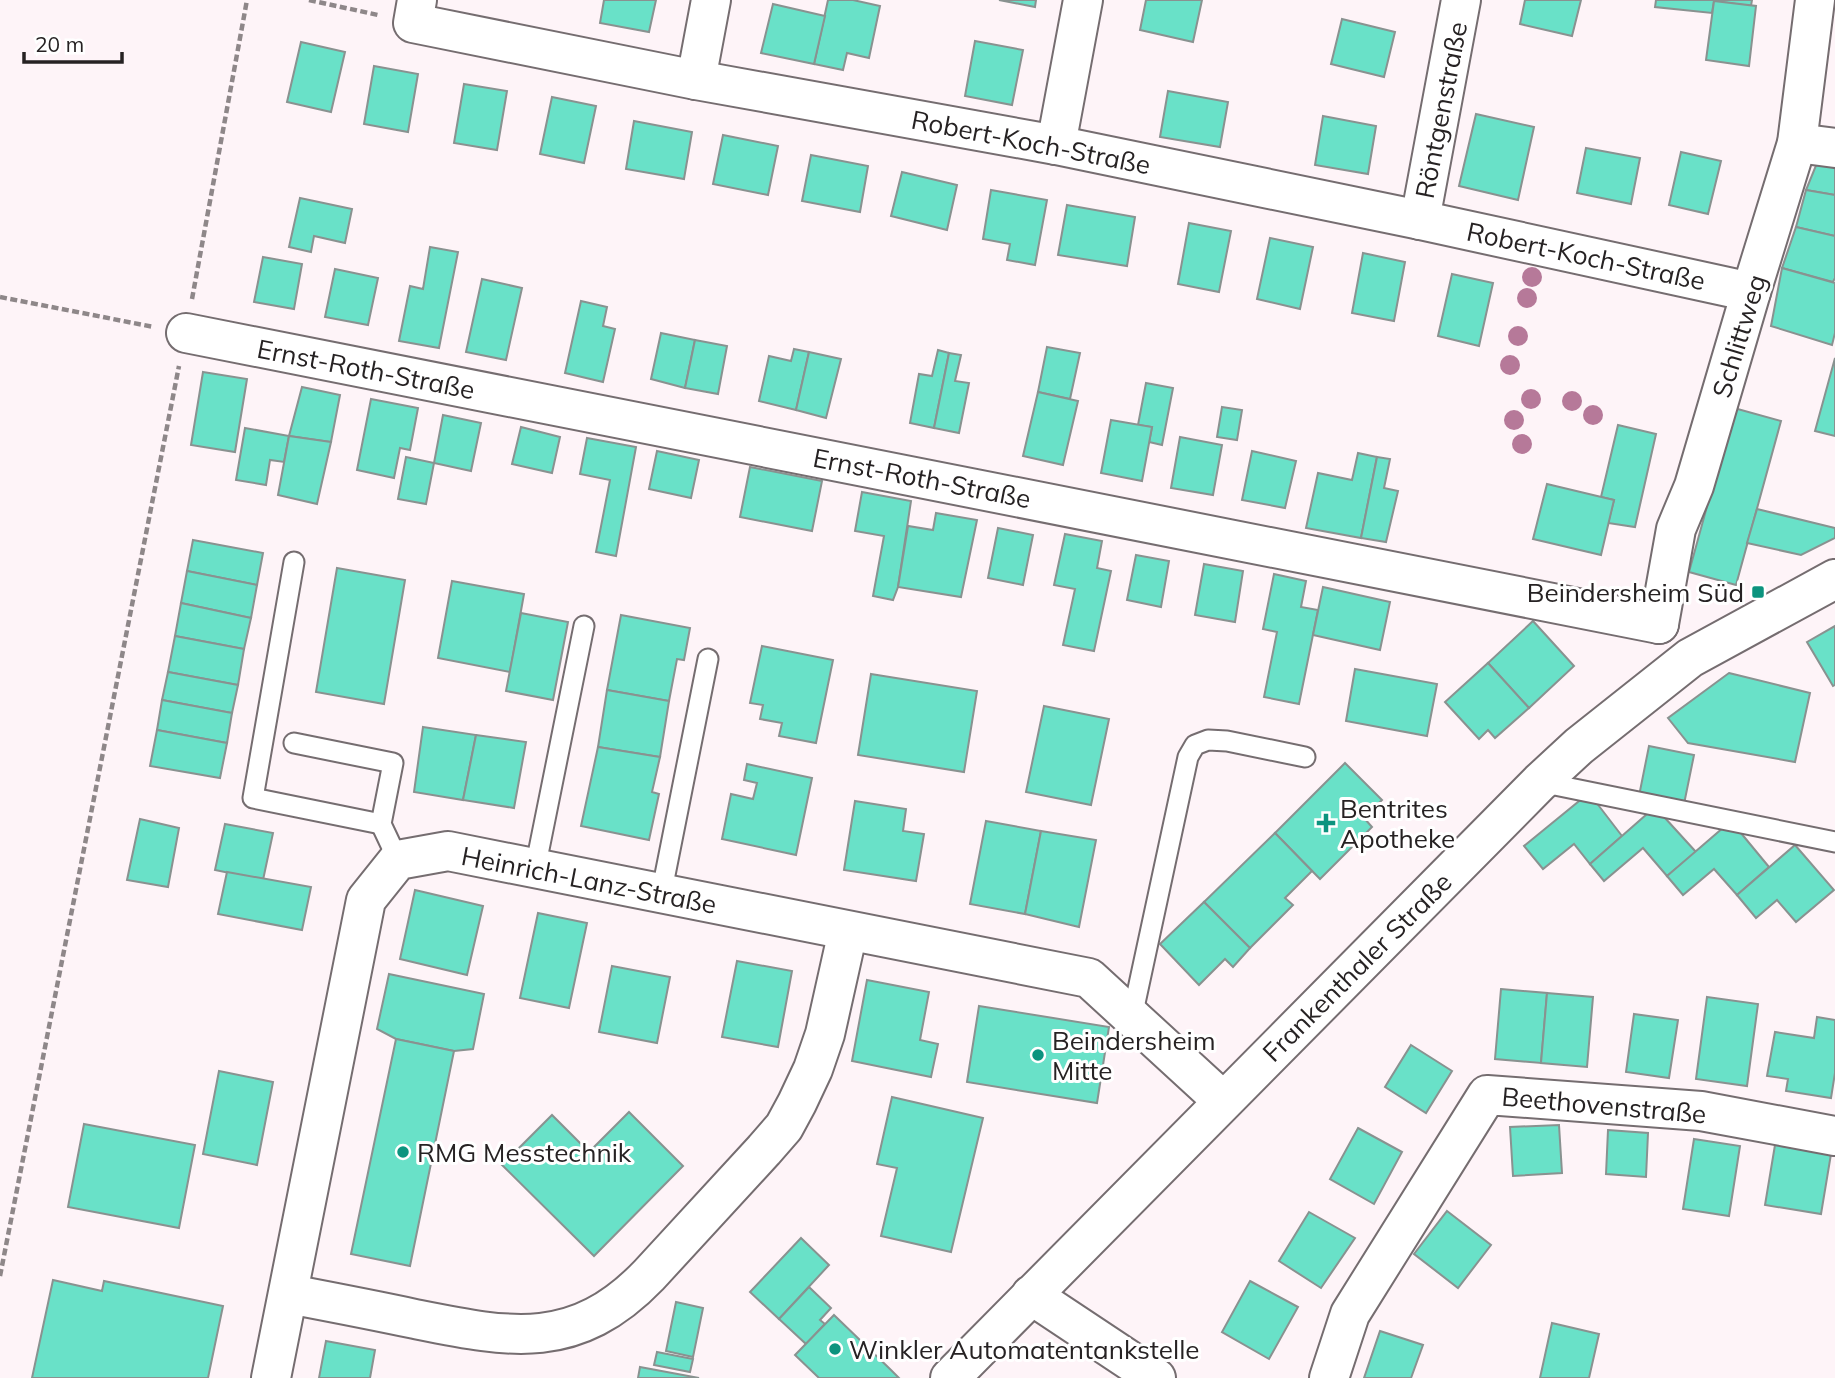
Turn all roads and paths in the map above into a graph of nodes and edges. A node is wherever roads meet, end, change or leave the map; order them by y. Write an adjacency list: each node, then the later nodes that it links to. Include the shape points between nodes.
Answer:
1 (247, 0): 15 (path)
2 (309, 0): 7 (path)
3 (710, 0): 8 (street)
4 (1083, 0): 10 (street)
5 (1461, 0): 12 (street, Röntgenstraße)
6 (1815, 0): 9 (street, Schlittweg)
7 (415, 12): 8 (street, Robert-Koch-Straße)
8 (696, 80): 10 (street, Robert-Koch-Straße)
9 (1797, 143): 11 (street); 13 (street, Schlittweg)
10 (1056, 145): 12 (street, Robert-Koch-Straße)
11 (1835, 148)
12 (1420, 220): 13 (street, Robert-Koch-Straße)
13 (1751, 292): 18 (street, Schlittweg, via 1694,485 1676,529)
14 (0, 297): 15 (path)
15 (186, 333): 18 (street, Ernst-Roth-Straße); 34 (path)
16 (294, 562): 25 (lane, via 253,798)
17 (1835, 579): 20 (street, Frankenthaler Straße)
18 (1659, 624): 20 (street)
19 (584, 626): 28 (lane)
20 (1690, 658): 24 (street, Frankenthaler Straße)
21 (708, 659): 29 (lane)
22 (294, 743): 25 (lane, via 393,763)
23 (1305, 757): 31 (lane, via 1227,741 1208,740 1195,746 1188,757)
24 (1541, 782): 26 (lane); 32 (street, Frankenthaler Straße)
25 (381, 824): 27 (lane)
26 (1835, 842)
27 (398, 860): 28 (street, Heinrich-Lanz-Straße, via 449,851); 35 (street, via 366,900)
28 (535, 869): 29 (street, Heinrich-Lanz-Straße)
29 (661, 894): 30 (street, Heinrich-Lanz-Straße)
30 (848, 931): 31 (street, Heinrich-Lanz-Straße, via 1089,978); 35 (street, via 825,1034 784,1127 615,1306 573,1327 526,1334 480,1332)
31 (1132, 1017): 32 (street, Heinrich-Lanz-Straße)
32 (1223, 1101): 36 (street, Frankenthaler Straße)
33 (1835, 1136): 40 (street, Beethovenstraße, via 1701,1111 1487,1095 1350,1314)
34 (0, 1276)
35 (289, 1294): 37 (street)
36 (1031, 1295): 38 (street, Frankenthaler Straße); 39 (street)
37 (271, 1378)
38 (950, 1378)
39 (1156, 1378)
40 (1329, 1378)

